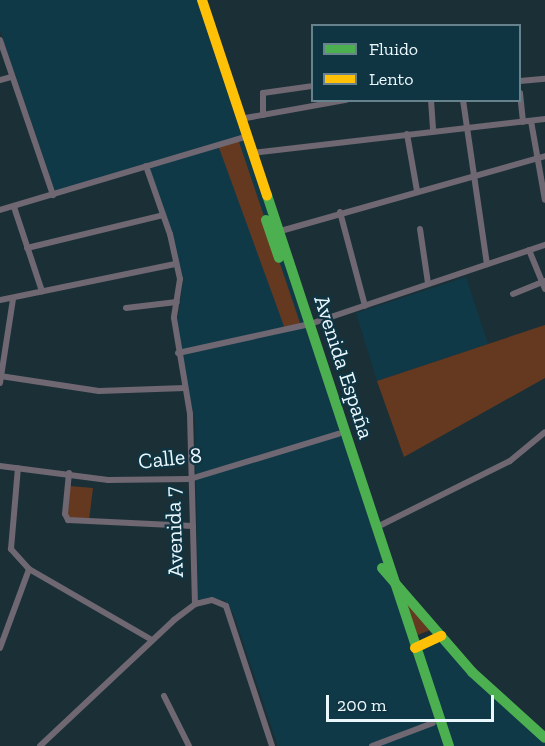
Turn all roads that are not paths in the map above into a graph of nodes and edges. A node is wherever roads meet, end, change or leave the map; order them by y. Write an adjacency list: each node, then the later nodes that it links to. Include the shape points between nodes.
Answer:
1 (193, 0): 21 (main road, Avenida España)
2 (202, 0): 14 (main road, Avenida España)
3 (0, 40): 4 (street)
4 (11, 77): 6 (street); 28 (street)
5 (545, 79): 7 (street)
6 (0, 80)
7 (521, 81)
8 (311, 86): 13 (street, via 263,93)
9 (335, 102): 13 (street)
10 (431, 102): 19 (street)
11 (463, 102): 18 (street)
12 (520, 102): 17 (street)
13 (263, 115): 14 (street)
14 (239, 119): 21 (main road, Avenida España)
15 (545, 119): 16 (street)
16 (531, 121): 17 (street); 24 (street)
17 (523, 122): 18 (street)
18 (466, 128): 19 (street); 26 (street)
19 (433, 131): 20 (street)
20 (407, 134): 22 (street); 27 (street)
21 (242, 138): 22 (main road, Avenida España); 25 (street); 35 (main road, Avenida España)
22 (251, 153): 35 (main road, Avenida España)
23 (545, 156): 24 (street)
24 (537, 158): 26 (street); 29 (street)
25 (146, 166): 28 (street); 33 (street, Avenida 7)
26 (474, 175): 27 (street); 40 (street)
27 (417, 191): 32 (street)
28 (54, 195): 30 (street)
29 (545, 200)
30 (14, 207): 31 (street); 37 (street)
31 (0, 210)
32 (340, 212): 35 (street); 49 (street)
33 (163, 215): 37 (street); 39 (street, Avenida 7)
34 (420, 228): 42 (street)
35 (275, 233): 51 (main road, Avenida España)
36 (545, 245): 38 (street)
37 (27, 248): 44 (street)
38 (529, 250): 40 (street); 41 (street)
39 (176, 264): 44 (street); 48 (street, Avenida 7)
40 (487, 264): 42 (street)
41 (544, 281): 43 (street); 45 (street)
42 (428, 284): 49 (street)
43 (545, 289)
44 (42, 291): 46 (street)
45 (513, 294)
46 (13, 298): 47 (street); 53 (street)
47 (0, 300)
48 (177, 302): 50 (street); 52 (street, Avenida 7)
49 (365, 306): 51 (street)
50 (126, 308)
51 (305, 325): 52 (street); 56 (main road, Avenida España); 62 (main road, Avenida España)
52 (177, 353): 54 (street, Avenida 7)
53 (0, 378): 54 (street, via 99,391)
54 (185, 388): 60 (street, Avenida 7, via 191,424)
55 (545, 432): 62 (street, via 510,461)
56 (338, 434): 60 (street, Calle 8); 64 (main road, Avenida España)
57 (0, 466): 58 (street, Calle 8)
58 (18, 468): 59 (street, Calle 8); 65 (street, via 11,549)
59 (69, 473): 60 (street, Calle 8, via 108,480); 61 (street, via 65,514 68,520)
60 (190, 479): 61 (street, Avenida 7)
61 (193, 526): 67 (street, Avenida 7)
62 (376, 528): 63 (main road, Avenida España)
63 (383, 552): 66 (main road, Avenida España); 68 (main road)
64 (382, 568): 66 (main road); 74 (main road, Avenida España)
65 (29, 569): 70 (street); 71 (street)
66 (392, 577): 68 (main road); 72 (main road, Avenida España)
67 (195, 604): 70 (street); 78 (street, via 212,600 226,606)
68 (424, 614): 69 (main road)
69 (441, 636): 72 (main road); 75 (main road, via 472,672)
70 (152, 640): 76 (street)
71 (0, 648)
72 (415, 648): 81 (main road, Avenida España)
73 (164, 696): 77 (street)
74 (433, 723): 79 (street); 80 (main road, Avenida España)
75 (545, 738)
76 (40, 746)
77 (189, 746)
78 (272, 746)
79 (372, 746)
80 (440, 746)
81 (449, 746)

